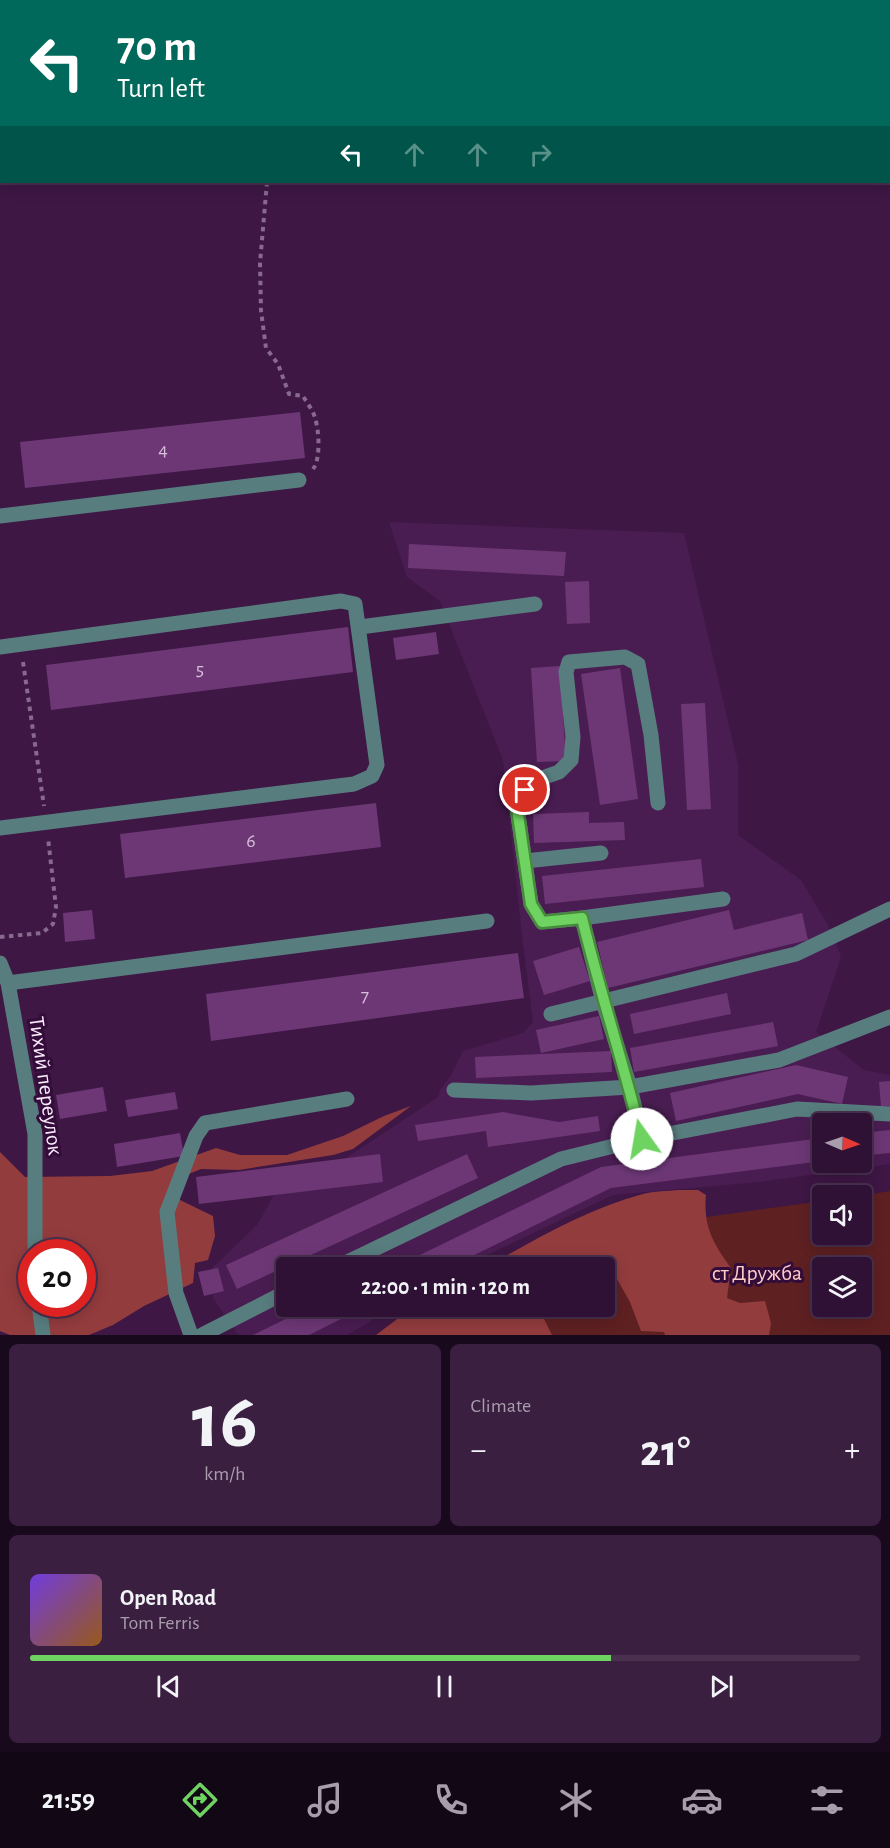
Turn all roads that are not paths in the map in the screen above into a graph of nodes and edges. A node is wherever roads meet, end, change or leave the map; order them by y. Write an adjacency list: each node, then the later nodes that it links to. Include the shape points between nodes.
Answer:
1 (299, 480): 2 (street)
2 (0, 516)
3 (535, 604): 4 (street)
4 (360, 627): 5 (street, via 355,604 341,601); 7 (street, via 377,765 372,776 354,784)
5 (0, 647)
6 (658, 803): 9 (street, via 638,664 625,657 569,662 566,672 573,736 571,760 559,772 539,779 525,790 517,808)
7 (0, 828)
8 (601, 853): 9 (street)
9 (525, 861): 12 (street, via 531,904 542,922)
10 (723, 898): 12 (street)
11 (890, 909): 16 (street, via 796,954)
12 (582, 918): 16 (street)
13 (487, 921): 15 (street)
14 (0, 963): 15 (street, Тихий переулок)
15 (8, 983): 24 (street, Тихий переулок, via 34,1134)
16 (603, 1002): 17 (street); 19 (street)
17 (551, 1014)
18 (890, 1017): 19 (street, via 779,1060)
19 (630, 1087): 20 (street, via 531,1093); 23 (street)
20 (454, 1090)
21 (347, 1099): 29 (street, via 204,1123 167,1212 176,1293)
22 (890, 1114): 23 (street, via 796,1109)
23 (642, 1139): 25 (street, via 561,1159)
24 (35, 1239)
25 (358, 1257)
26 (276, 1297): 30 (street)
27 (41, 1317): 28 (street)
28 (43, 1335)
29 (191, 1335)
30 (202, 1335)

